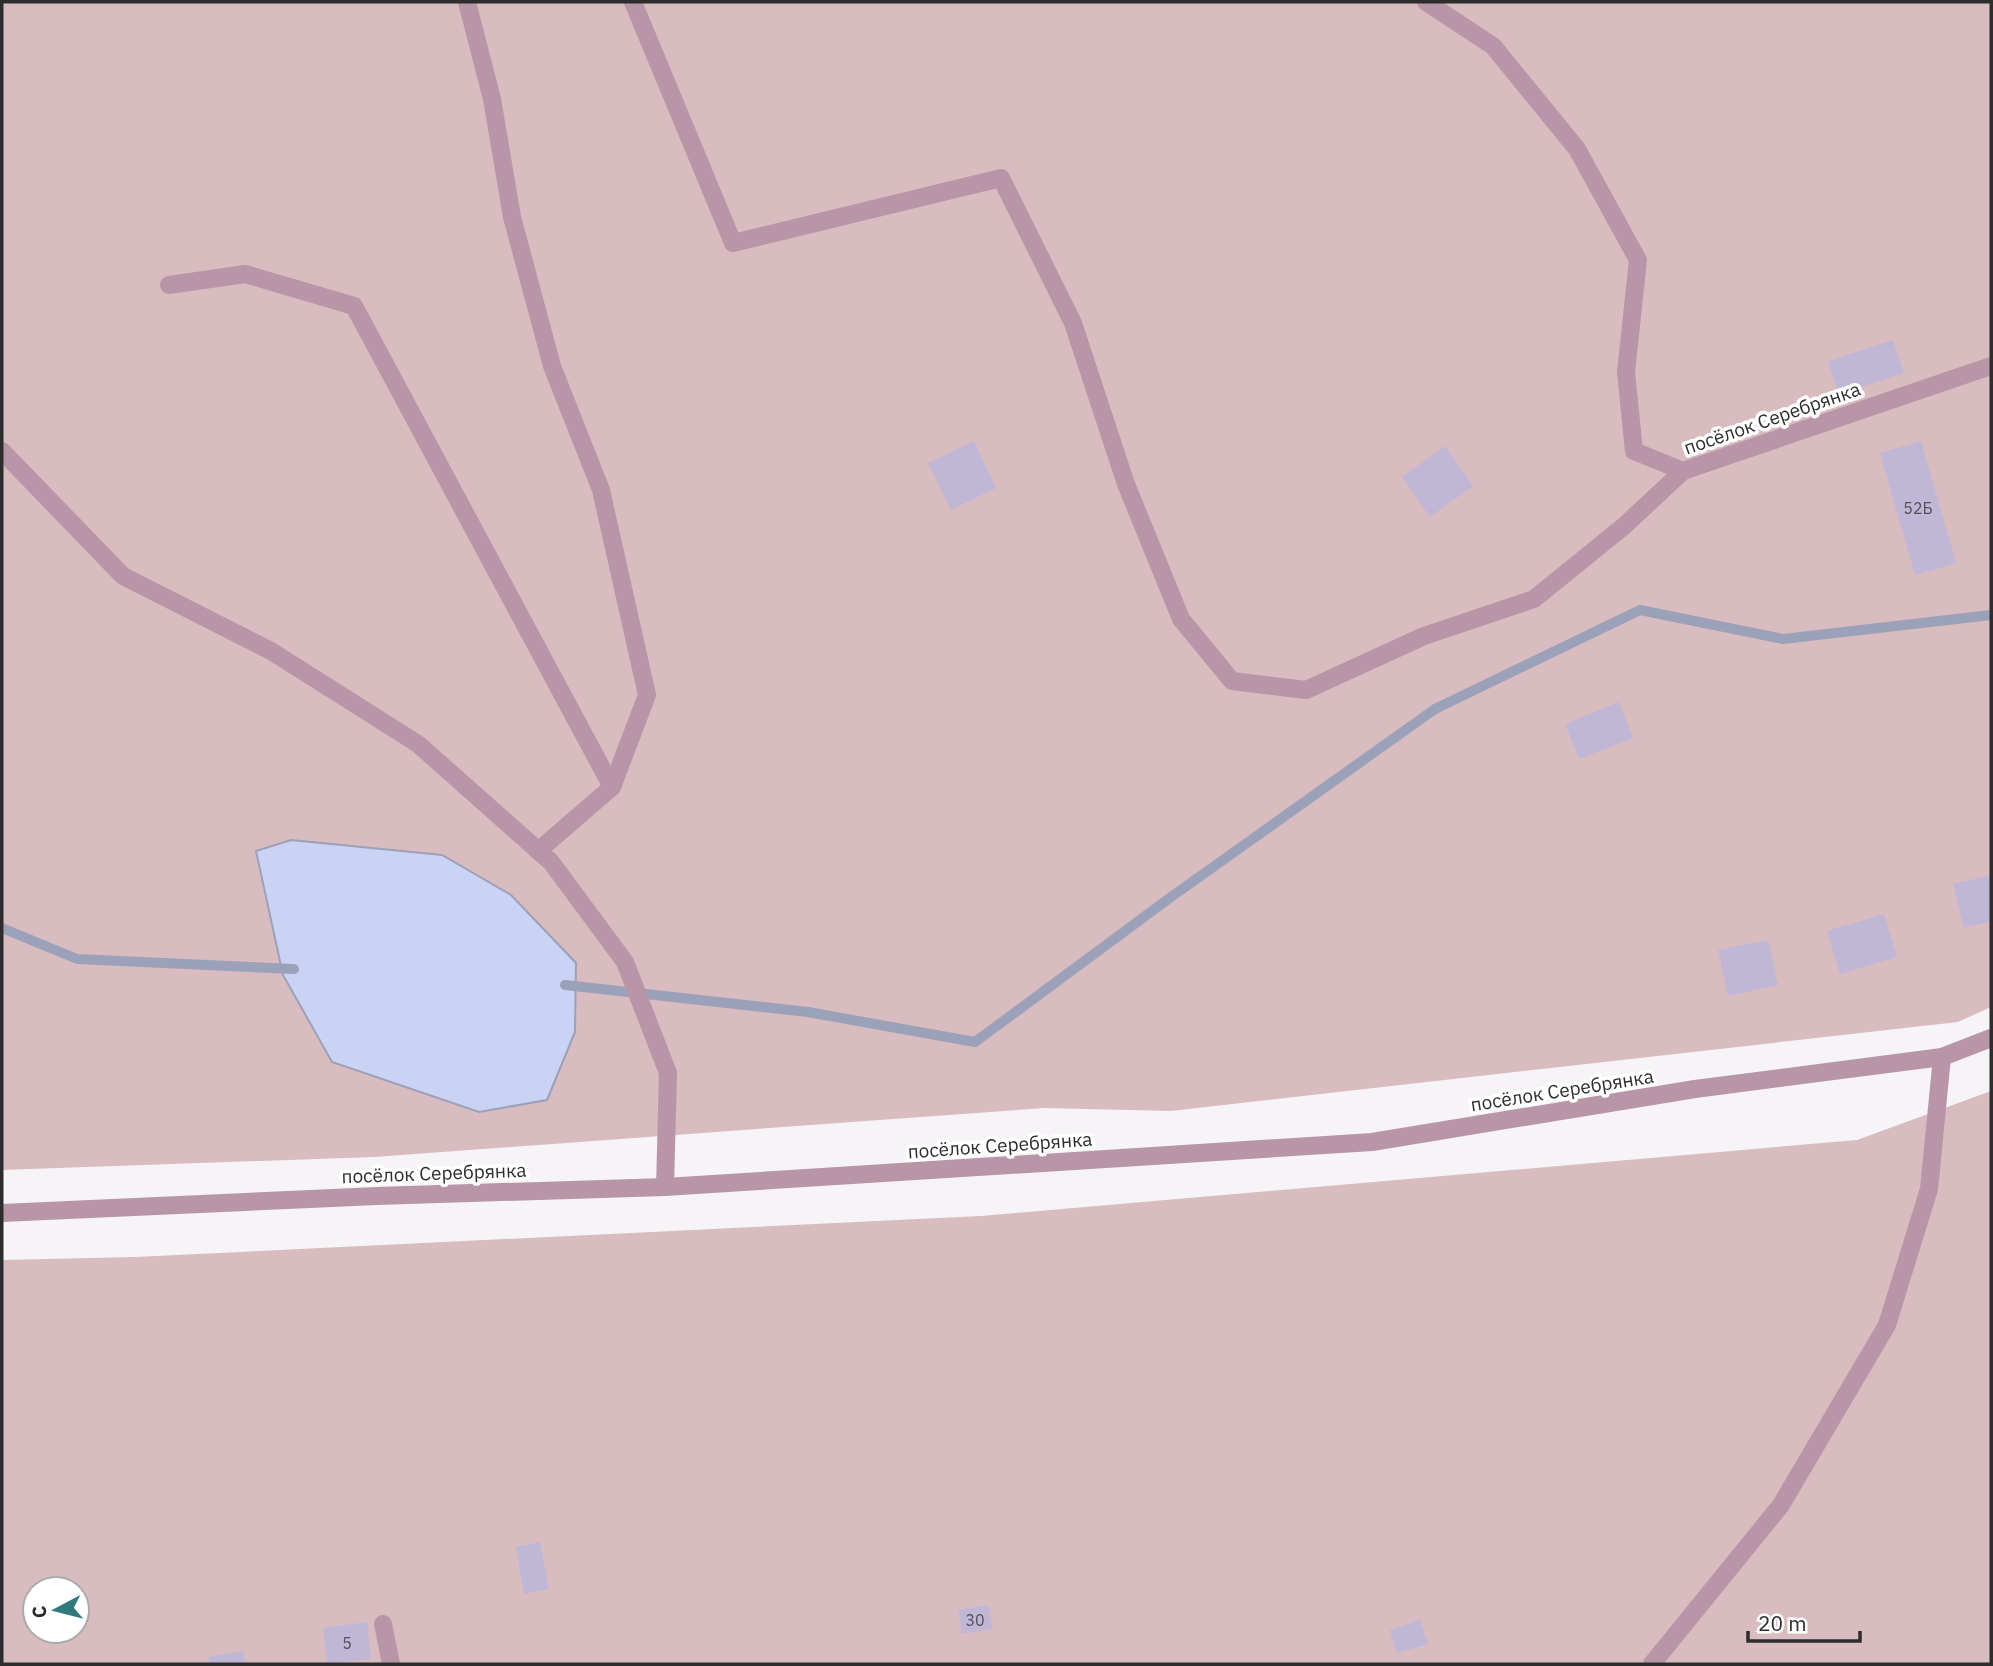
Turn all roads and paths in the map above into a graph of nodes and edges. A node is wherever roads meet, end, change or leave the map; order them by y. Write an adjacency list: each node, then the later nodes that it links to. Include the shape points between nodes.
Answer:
1 (467, 2): 8 (lane, via 492,99 512,217 552,366 601,490 647,695)
2 (633, 2): 7 (lane, via 733,243 1001,178 1073,323 1126,484 1181,620 1232,681 1306,690 1424,636 1534,599)
3 (1426, 2): 7 (lane, посёлок Серебрянка, via 1493,46 1590,171 1638,260 1626,372 1634,451)
4 (169, 285): 8 (lane, via 245,274 354,306)
5 (1991, 366): 7 (lane, посёлок Серебрянка)
6 (2, 451): 9 (lane, via 123,576 271,652 418,744)
7 (1684, 471)
8 (612, 787): 9 (lane)
9 (538, 851): 12 (lane, via 625,962 668,1073)
10 (1991, 1038): 11 (lane, посёлок Серебрянка)
11 (1942, 1057): 12 (lane, посёлок Серебрянка, via 1695,1089 1372,1142); 16 (lane, via 1929,1189 1887,1325 1781,1505)
12 (665, 1187): 13 (lane, посёлок Серебрянка)
13 (2, 1213)
14 (383, 1624): 15 (lane)
15 (391, 1664)
16 (1653, 1664)

